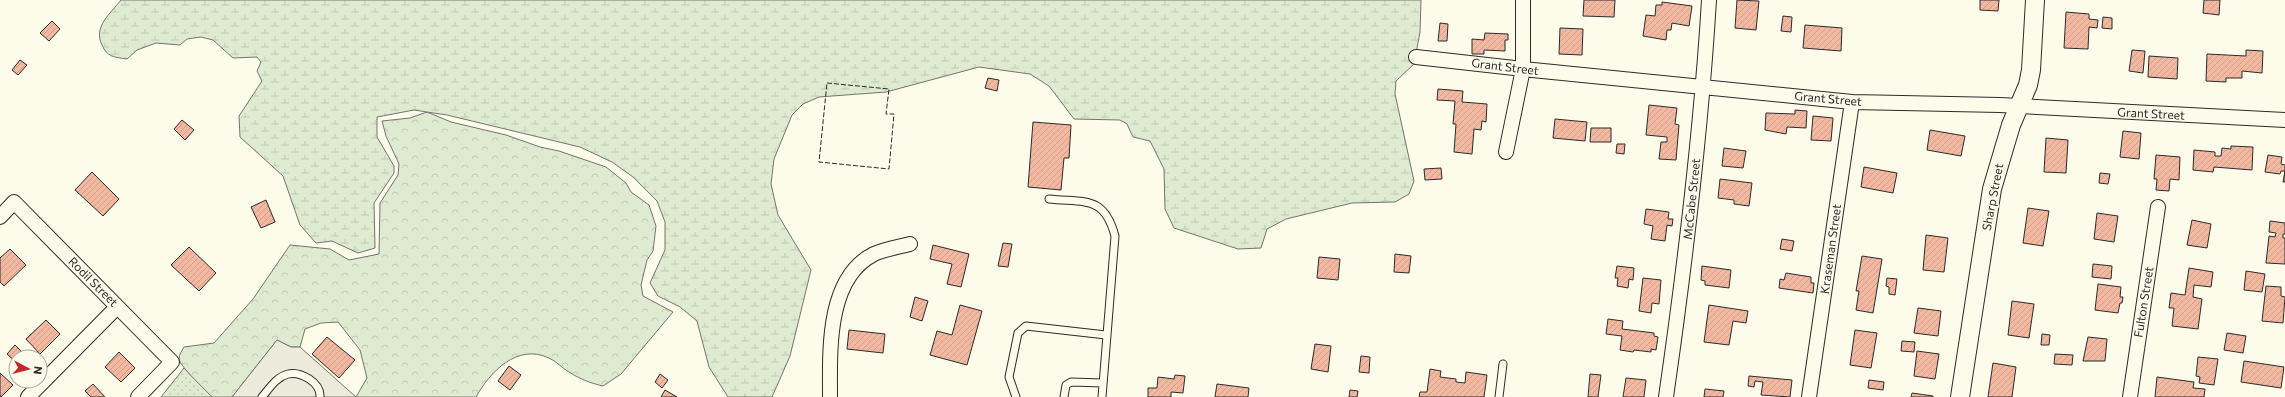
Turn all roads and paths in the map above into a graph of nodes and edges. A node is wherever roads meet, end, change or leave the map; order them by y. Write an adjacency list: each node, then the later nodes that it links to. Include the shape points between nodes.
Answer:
1 (1523, 0): 5 (street)
2 (1709, 0): 6 (street, McCabe Street)
3 (2035, 0): 8 (street, Sharp Street, via 2031,70)
4 (1416, 56): 5 (street, Grant Street)
5 (1523, 69): 6 (street, Grant Street); 10 (street)
6 (1704, 88): 7 (street, Grant Street); 28 (street, McCabe Street, via 1686,256)
7 (1852, 102): 8 (street, Grant Street); 29 (street, Kraseman Street)
8 (2020, 106): 9 (street, Grant Street); 30 (street, Sharp Street, via 2003,149 1992,189)
9 (2285, 120)
10 (1506, 152)
11 (1049, 199): 16 (lane, via 1098,204 1112,224 1115,236)
12 (2158, 207): 31 (street, Fulton Street)
13 (0, 217): 15 (street, Rodil Street, via 14,202)
14 (910, 244): 23 (street, via 873,255 854,272 842,291 832,326)
15 (116, 307): 19 (street); 20 (street, Rodil Street, via 172,362)
16 (1106, 335): 18 (lane); 24 (lane, via 1026,326 1018,333 1009,377)
17 (1503, 364): 27 (lane)
18 (1103, 383): 25 (lane, via 1071,382 1066,385); 26 (lane)
19 (28, 397)
20 (138, 397)
21 (262, 397): 22 (lane, via 277,380 288,374 302,375 314,382)
22 (320, 397)
23 (830, 397)
24 (1016, 397)
25 (1064, 397)
26 (1102, 397)
27 (1499, 397)
28 (1666, 397)
29 (1809, 397)
30 (1960, 397)
31 (2130, 397)

